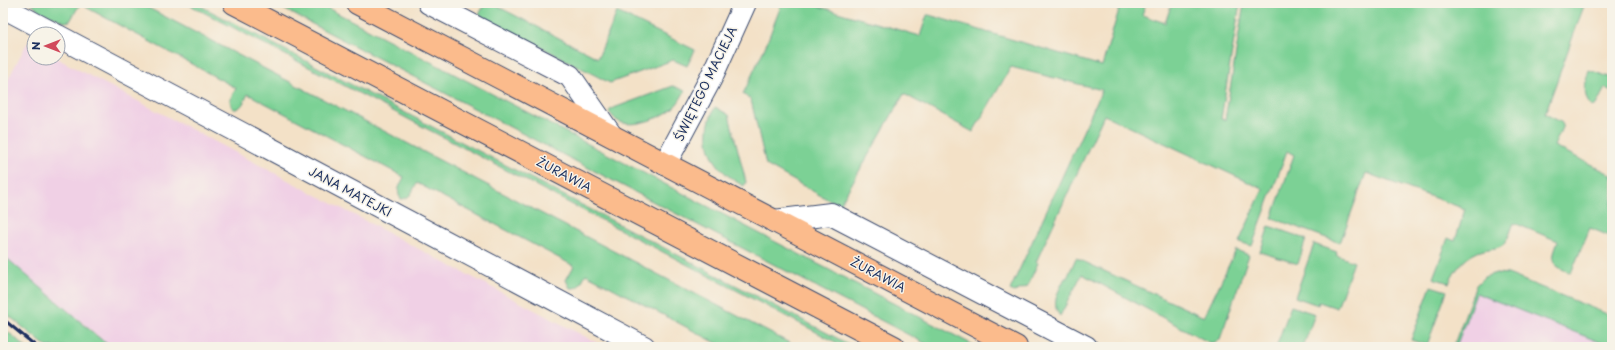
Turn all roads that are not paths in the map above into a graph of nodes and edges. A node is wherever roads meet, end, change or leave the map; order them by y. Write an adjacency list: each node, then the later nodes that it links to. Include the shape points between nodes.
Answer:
1 (234, 3): 12 (main road, ŻURAWIA)
2 (357, 3): 8 (main road, ŻURAWIA)
3 (429, 3): 8 (street, via 570,76)
4 (745, 3): 9 (street, ŚWIĘTEGO MACIEJA, via 711,78)
5 (3, 7): 6 (street)
6 (39, 26)
7 (66, 40): 11 (street, JANA MATEJKI)
8 (611, 135): 9 (main road, ŻURAWIA)
9 (665, 164): 10 (main road, ŻURAWIA)
10 (774, 221): 13 (main road, ŻURAWIA); 14 (street, via 831,214)
11 (644, 347)
12 (894, 347)
13 (1016, 347)
14 (1086, 347)

